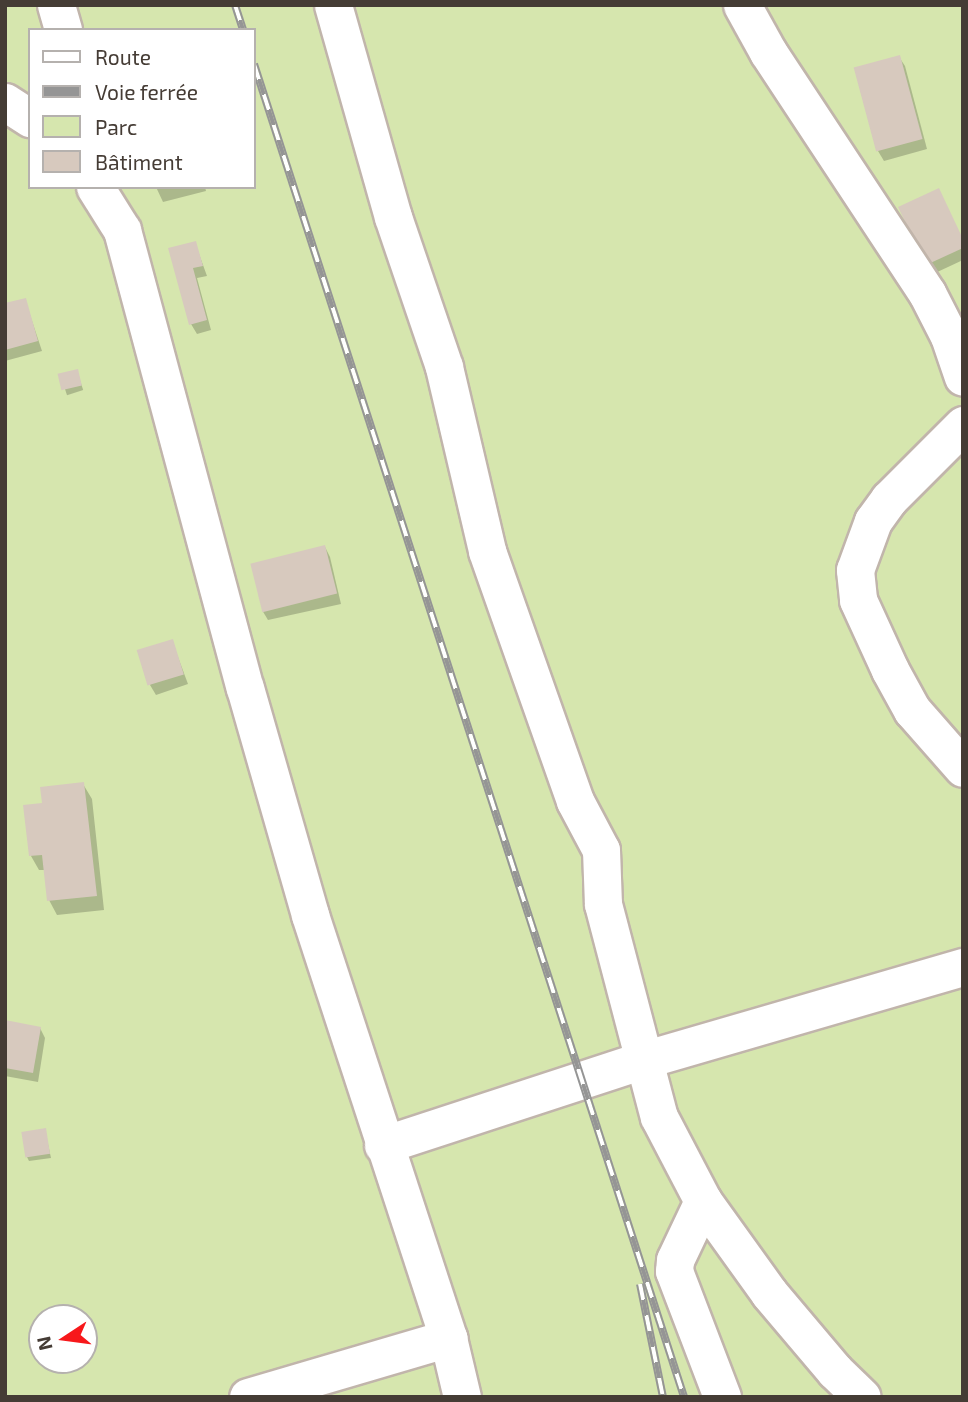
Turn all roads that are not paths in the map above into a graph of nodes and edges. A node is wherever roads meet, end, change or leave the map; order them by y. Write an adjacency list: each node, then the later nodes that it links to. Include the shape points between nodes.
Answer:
1 (56, 5): 4 (street)
2 (333, 5): 14 (street, via 393,217 444,367 486,551 569,785 601,850 603,904)
3 (743, 5): 10 (street, via 768,52 927,293)
4 (62, 28)
5 (5, 102): 6 (street)
6 (28, 117)
7 (96, 189): 9 (street)
8 (110, 189): 9 (street)
9 (122, 230): 15 (street, via 244,688)
10 (963, 377)
11 (963, 425): 12 (street, via 889,499 873,521 855,570 858,600 890,670 912,710)
12 (963, 768)
13 (963, 968): 14 (street)
14 (646, 1059): 15 (street); 16 (street, via 659,1117)
15 (383, 1145): 17 (street)
16 (703, 1201): 20 (street, via 674,1271); 21 (street, via 769,1293)
17 (448, 1338): 18 (street); 19 (street)
18 (248, 1397)
19 (462, 1397)
20 (722, 1397)
21 (862, 1397)

